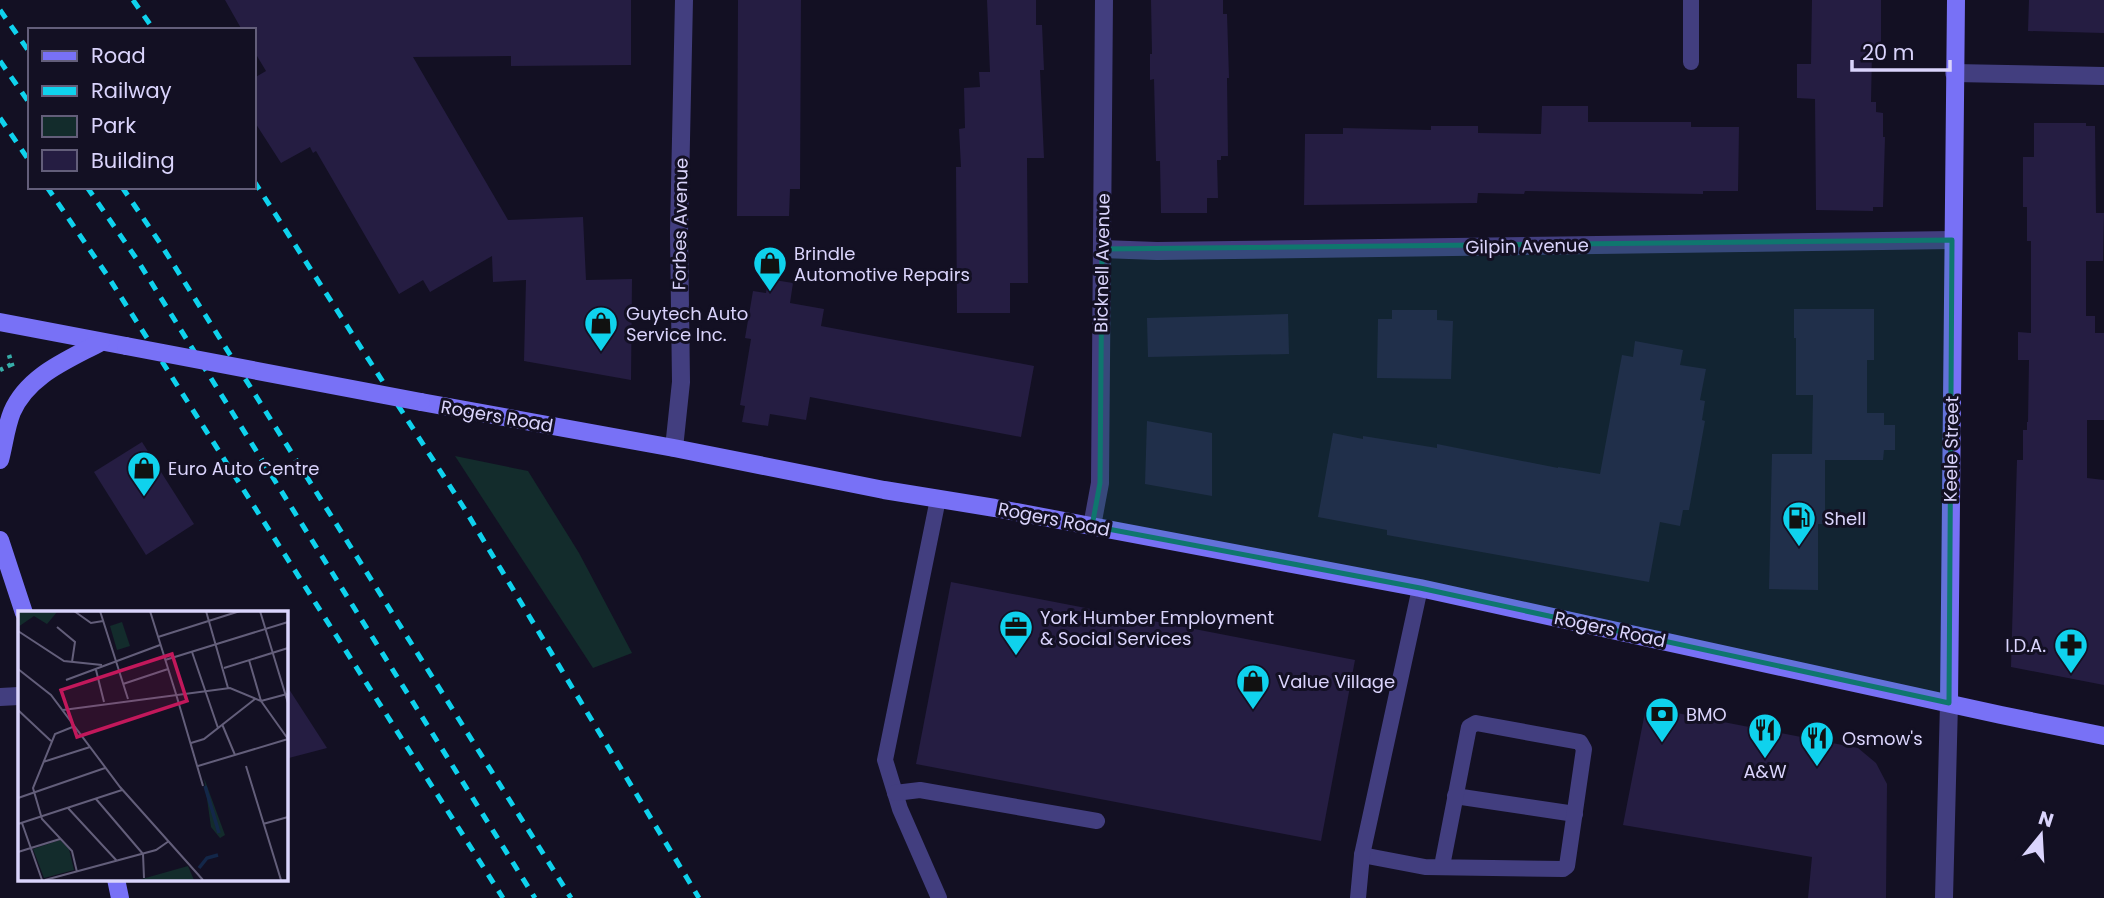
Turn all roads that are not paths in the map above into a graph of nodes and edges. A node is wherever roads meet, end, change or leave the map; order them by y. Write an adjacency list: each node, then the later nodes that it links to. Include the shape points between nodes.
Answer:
1 (684, 0): 12 (street, Forbes Avenue, via 681,382)
2 (1104, 0): 9 (street, Bicknell Avenue)
3 (1691, 0): 5 (lane)
4 (1956, 0): 6 (main road, Keele Street)
5 (1691, 62)
6 (1954, 73): 7 (street); 8 (main road, Keele Street)
7 (2104, 76)
8 (1952, 240): 9 (street, Gilpin Avenue); 21 (main road, Keele Street)
9 (1102, 249): 15 (street, Bicknell Avenue, via 1100,482)
10 (0, 322): 11 (main road, Rogers Road)
11 (101, 342): 12 (main road, Rogers Road, bridge); 13 (main road, via 39,376 12,412)
12 (674, 448): 14 (main road, Rogers Road)
13 (0, 460)
14 (938, 499): 15 (main road, Rogers Road); 23 (lane, via 884,760)
15 (1092, 526): 17 (main road, Rogers Road)
16 (1, 546): 18 (main road)
17 (1420, 588): 21 (main road, Rogers Road); 27 (lane)
18 (23, 611)
19 (18, 695): 20 (street)
20 (0, 697)
21 (1949, 703): 22 (main road, Rogers Road); 33 (street, Keele Street)
22 (2104, 736)
23 (895, 793): 26 (lane, via 920,790); 31 (lane)
24 (1455, 796): 25 (lane); 25 (lane, via 1469,727 1476,723 1580,742 1584,749); 28 (lane)
25 (1575, 814): 28 (lane, via 1563,869)
26 (1097, 821)
27 (1362, 855): 28 (lane); 32 (lane)
28 (1441, 866)
29 (116, 880): 30 (main road)
30 (120, 898)
31 (939, 898)
32 (1358, 898)
33 (1944, 898)

